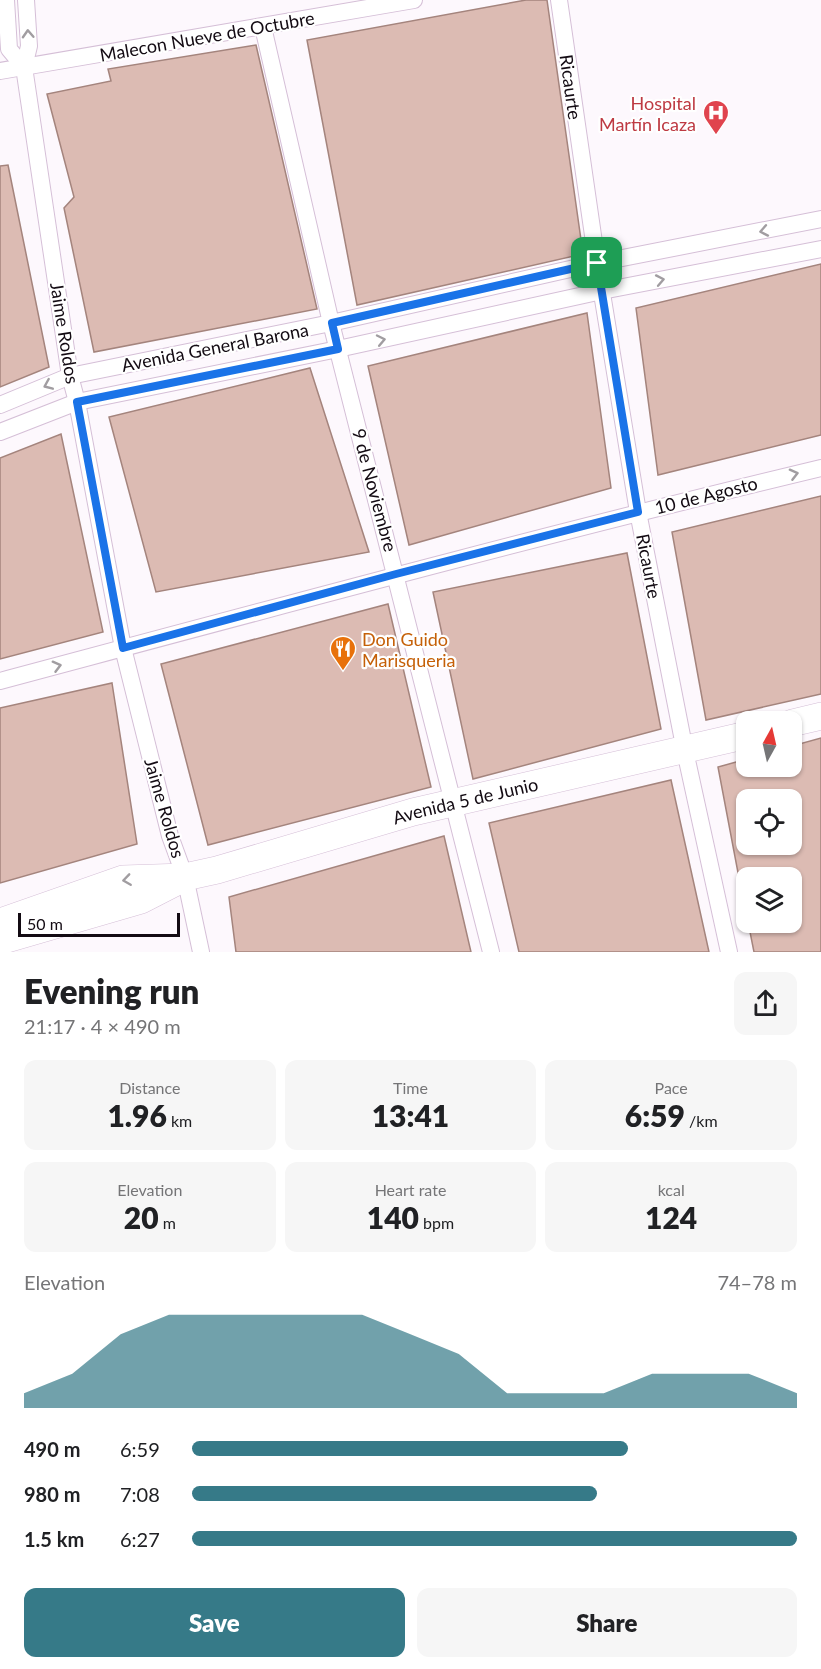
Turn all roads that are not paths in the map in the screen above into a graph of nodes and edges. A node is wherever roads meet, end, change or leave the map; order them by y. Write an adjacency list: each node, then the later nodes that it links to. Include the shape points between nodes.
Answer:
1 (6, 0): 6 (street, via 9,49)
2 (26, 0): 6 (street, one-way to 2, via 28,46)
3 (414, 0): 5 (street, Malecon Nueve de Octubre)
4 (559, 0): 10 (street, Ricaurte)
5 (263, 27): 6 (street, Malecon Nueve de Octubre); 12 (street, 9 de Noviembre)
6 (24, 67): 7 (street, Malecon Nueve de Octubre); 14 (street, Jaime Roldos)
7 (0, 71)
8 (821, 219): 10 (street, Avenida General Barona, one-way to 10)
9 (821, 249): 11 (street, Avenida General Barona, one-way to 9)
10 (597, 263): 11 (street, Ricaurte); 12 (street, Avenida General Barona)
11 (603, 291): 13 (street, Avenida General Barona, one-way to 11); 19 (street, Ricaurte)
12 (332, 323): 13 (street, 9 de Noviembre); 14 (street, Avenida General Barona)
13 (338, 349): 15 (street, Avenida General Barona); 20 (street, 9 de Noviembre)
14 (70, 376): 15 (street, Jaime Roldos); 16 (street, Avenida General Barona, one-way to 16)
15 (77, 402): 17 (street, Avenida General Barona); 21 (street, Jaime Roldos)
16 (0, 405)
17 (0, 432)
18 (821, 468): 19 (street, 10 de Agosto, one-way to 18)
19 (638, 512): 20 (street, 10 de Agosto); 26 (street, Ricaurte)
20 (396, 574): 21 (street, 10 de Agosto); 27 (street, 9 de Noviembre)
21 (123, 648): 22 (street, 10 de Agosto, one-way to 21); 28 (street, Jaime Roldos, via 170,836)
22 (0, 681)
23 (821, 716): 24 (main road)
24 (802, 721)
25 (736, 738): 26 (main road, Avenida 5 de Junio)
26 (686, 751): 27 (main road, Avenida 5 de Junio); 33 (street, Ricaurte)
27 (454, 802): 28 (main road, Avenida 5 de Junio); 32 (street, 9 de Noviembre)
28 (185, 877): 29 (main road, Avenida 5 de Junio, one-way to 29, via 123,879); 30 (main road, Avenida 5 de Junio, via 141,900); 31 (street, Jaime Roldos)
29 (0, 922)
30 (0, 942)
31 (201, 952)
32 (491, 952)
33 (729, 952)

